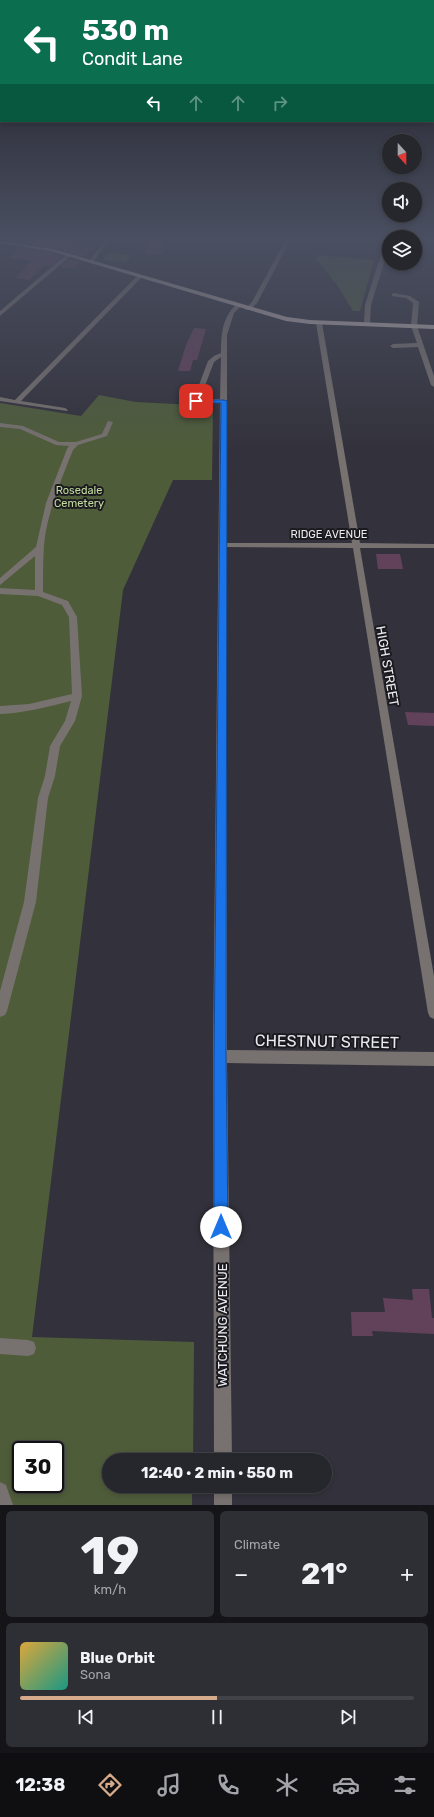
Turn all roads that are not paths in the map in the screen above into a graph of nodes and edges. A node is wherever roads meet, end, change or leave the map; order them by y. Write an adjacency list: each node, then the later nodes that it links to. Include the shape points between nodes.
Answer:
1 (107, 309): 16 (street)
2 (239, 309): 12 (street, WATCHUNG AVENUE, via 230,312 225,328)
3 (247, 309): 6 (main road, via 286,320)
4 (368, 309): 7 (street)
5 (417, 309): 8 (street)
6 (319, 323): 7 (main road); 21 (street, HIGH STREET)
7 (366, 324): 8 (main road)
8 (414, 326): 9 (main road); 10 (street)
9 (434, 327)
10 (421, 345): 11 (street); 13 (street)
11 (393, 346)
12 (225, 354): 15 (street, WATCHUNG AVENUE); 15 (street, via 211,361 196,401)
13 (434, 385)
14 (0, 399): 16 (street)
15 (224, 401): 23 (street, WATCHUNG AVENUE)
16 (16, 402): 17 (street)
17 (65, 410)
18 (110, 422): 20 (street, via 104,434)
19 (0, 425): 20 (street, via 21,427 58,444)
20 (76, 444): 22 (street, via 70,450 55,491 44,526)
21 (355, 545): 23 (street, RIDGE AVENUE); 24 (street, RIDGE AVENUE); 31 (street, HIGH STREET)
22 (41, 546): 25 (street); 27 (street)
23 (224, 546): 32 (street, WATCHUNG AVENUE)
24 (434, 546)
25 (0, 582)
26 (0, 591): 27 (street)
27 (39, 593): 28 (street, via 65,603 73,617)
28 (77, 696): 29 (street); 30 (street, via 70,721 55,746 43,798 30,902)
29 (0, 710)
30 (0, 1012)
31 (434, 1013)
32 (220, 1056): 33 (street, CHESTNUT STREET); 36 (street, WATCHUNG AVENUE)
33 (434, 1059)
34 (0, 1346): 35 (street)
35 (28, 1348)
36 (222, 1453)
37 (0, 1491): 39 (street)
38 (223, 1493): 40 (street)
39 (4, 1505)
40 (223, 1505)

